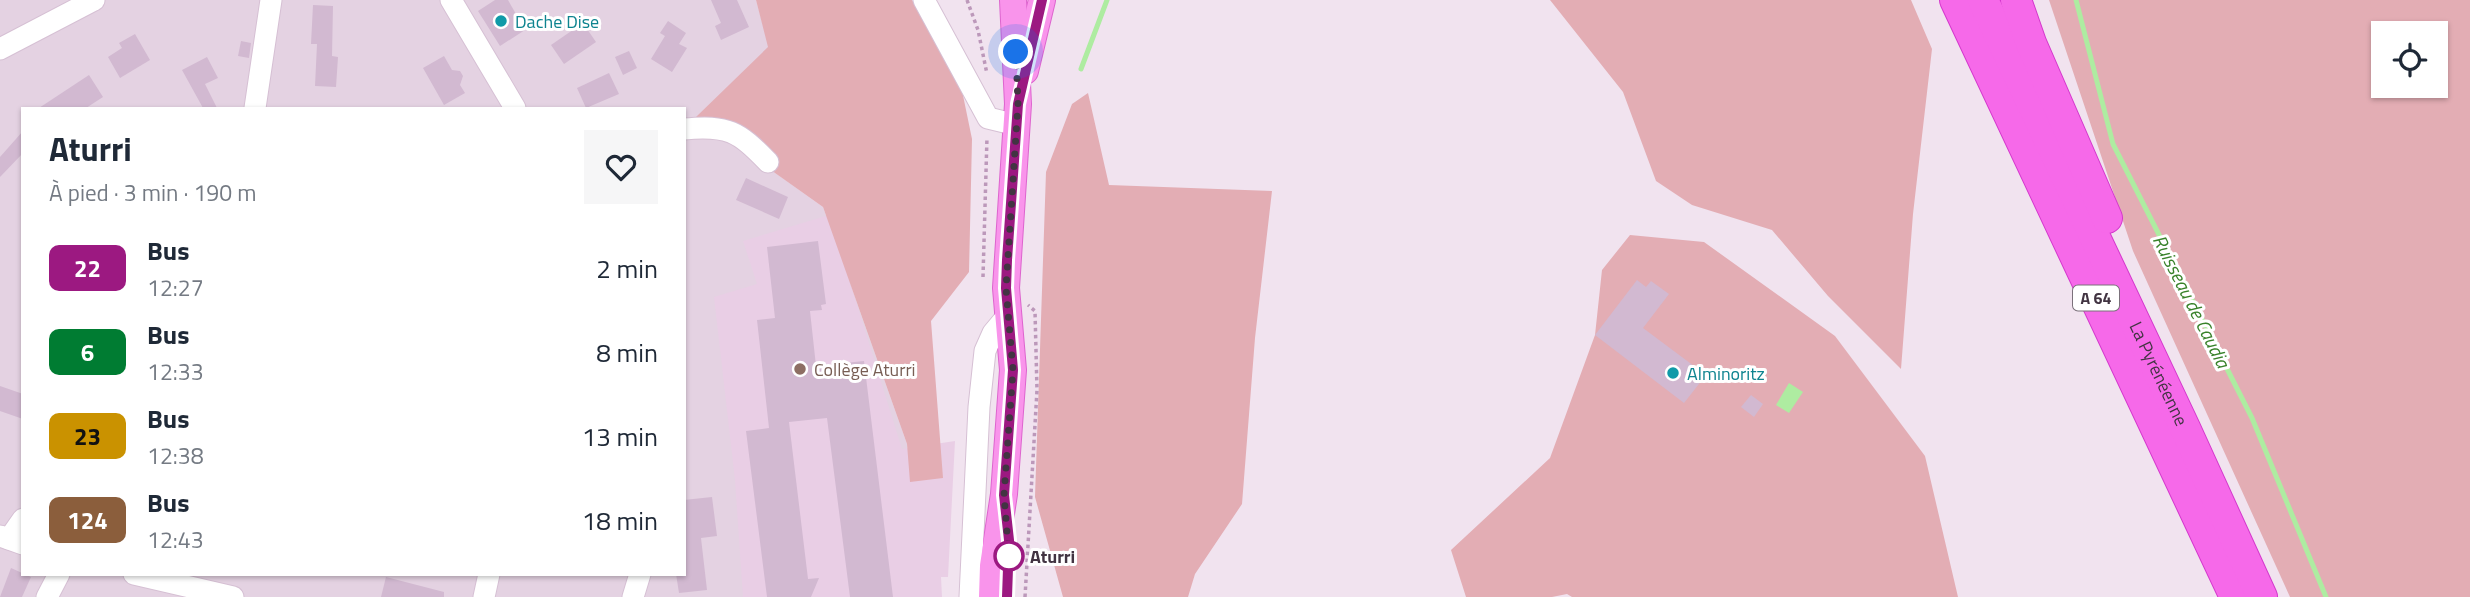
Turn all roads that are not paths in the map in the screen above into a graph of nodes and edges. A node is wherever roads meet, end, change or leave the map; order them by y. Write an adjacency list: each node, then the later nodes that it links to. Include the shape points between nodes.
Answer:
1 (94, 0): 10 (street)
2 (271, 0): 11 (street)
3 (451, 0): 12 (street)
4 (924, 0): 13 (street, via 989,118)
5 (1013, 0): 13 (main road)
6 (1042, 0): 13 (main road)
7 (1955, 0): 32 (highway, La Pyrénéenne / A 64)
8 (1983, 0): 17 (highway, La Pyrénéenne / A 64)
9 (2016, 0): 17 (highway, via 2165,352)
10 (0, 49)
11 (255, 107)
12 (514, 107)
13 (1018, 115): 16 (main road, via 1007,260)
14 (686, 129): 15 (street, via 726,130 746,139)
15 (768, 162)
16 (1015, 306): 18 (main road); 29 (street, via 985,351)
17 (2185, 428): 33 (highway, La Pyrénéenne / A 64)
18 (1004, 495): 30 (main road); 31 (main road, via 1009,540)
19 (21, 522): 20 (street)
20 (10, 540)
21 (58, 576): 25 (street)
22 (143, 576): 26 (street)
23 (489, 576): 27 (street)
24 (639, 576): 28 (street)
25 (47, 597)
26 (233, 597)
27 (484, 597)
28 (633, 597)
29 (970, 597)
30 (992, 597)
31 (1007, 597)
32 (2235, 597)
33 (2262, 597)

